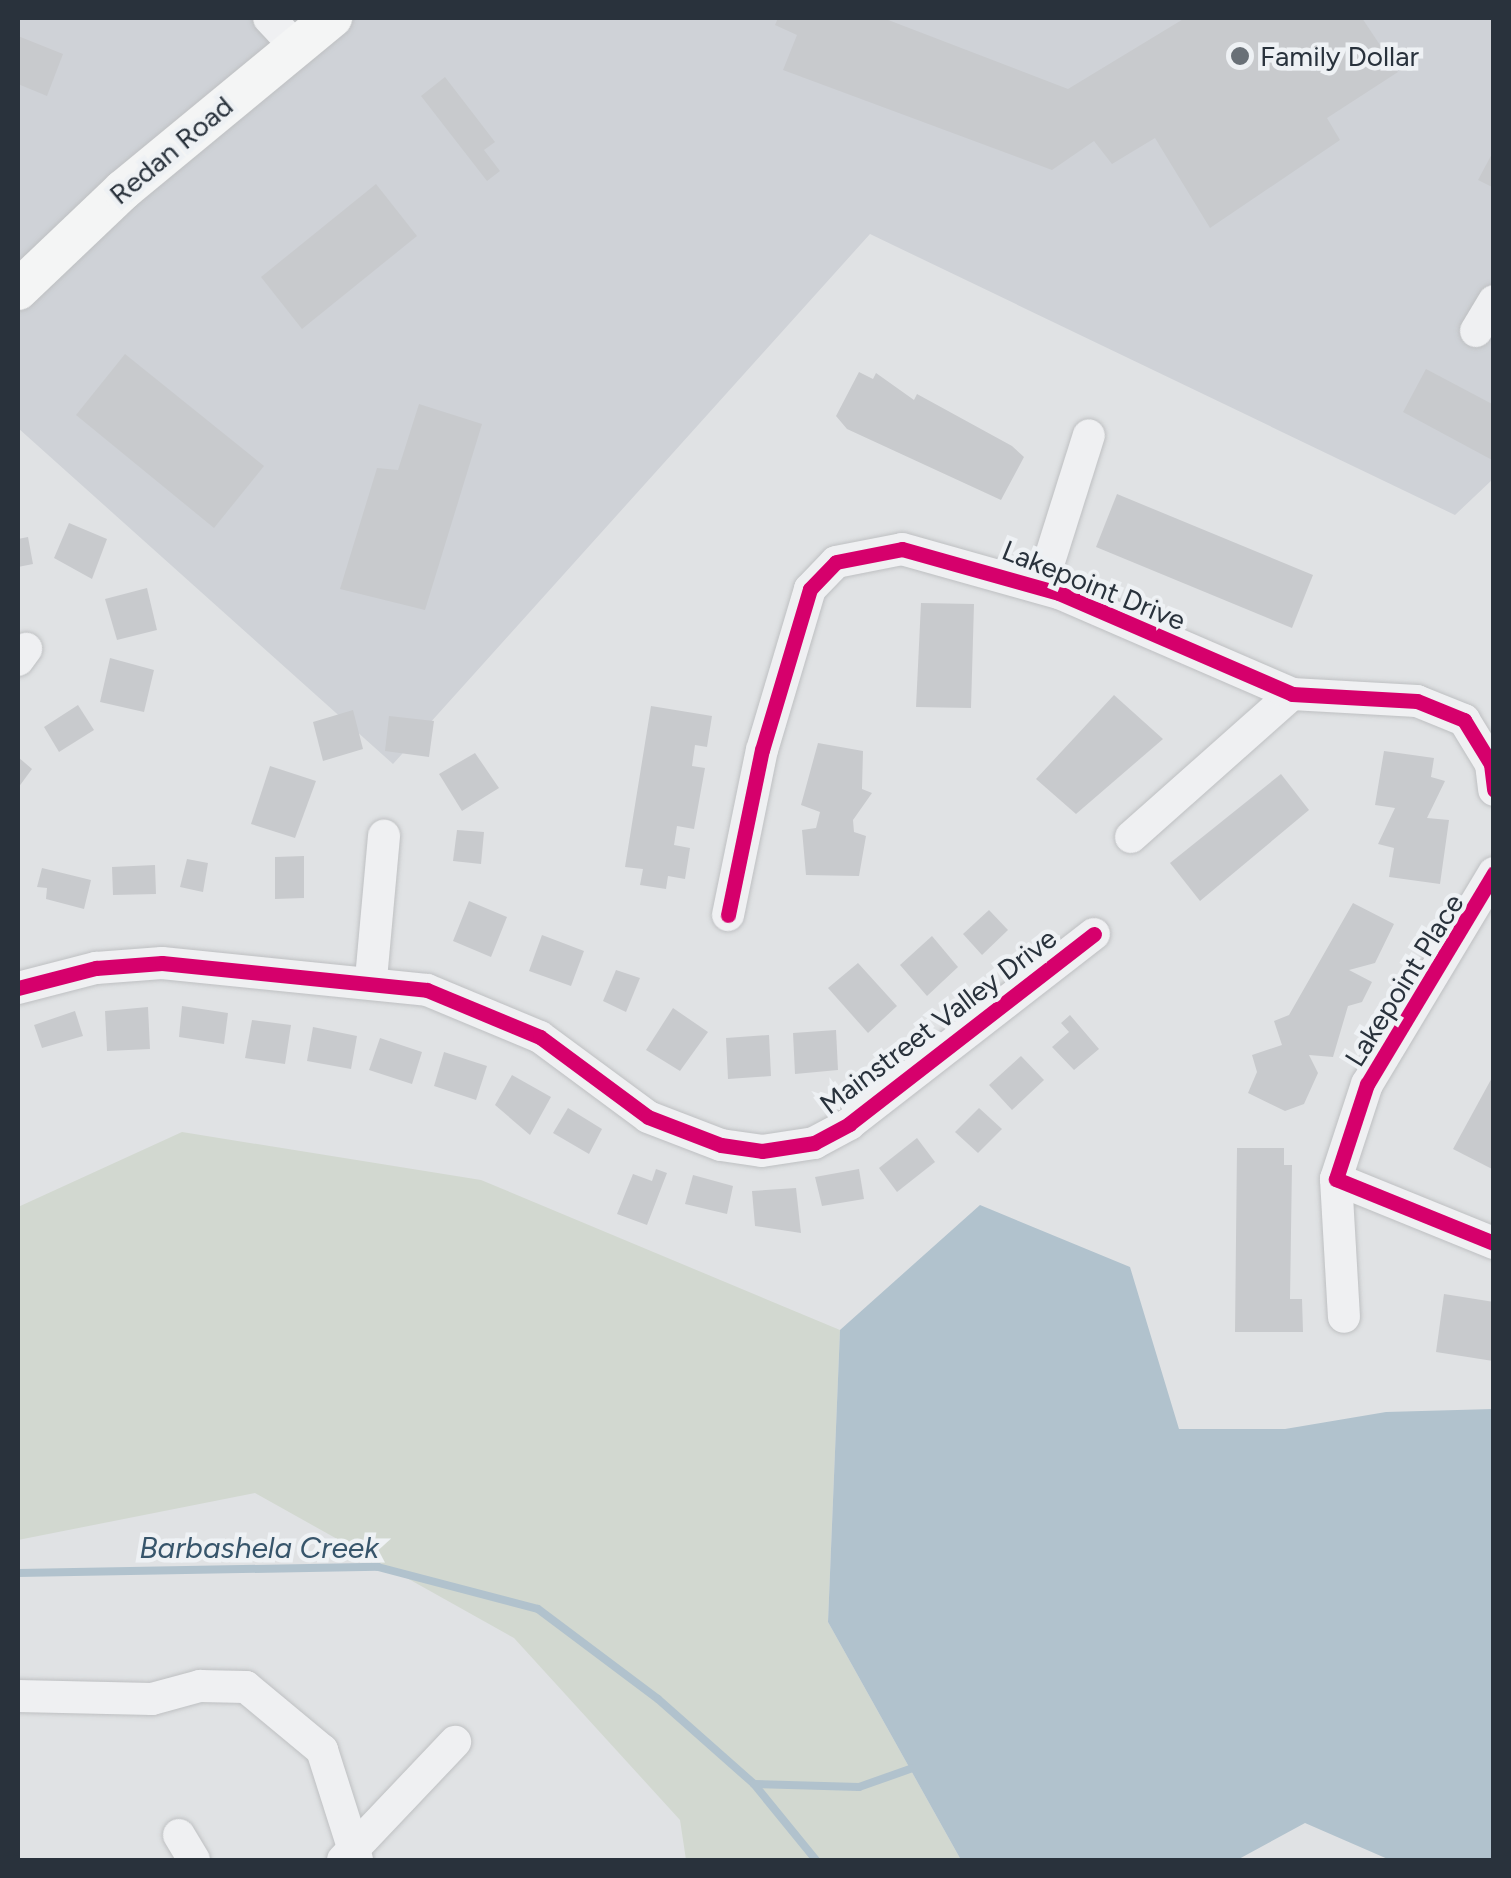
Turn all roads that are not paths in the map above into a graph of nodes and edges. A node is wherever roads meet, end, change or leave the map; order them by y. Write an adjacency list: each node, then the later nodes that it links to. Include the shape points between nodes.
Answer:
1 (332, 18): 2 (main road, Redan Road)
2 (282, 32): 3 (main road, Redan Road)
3 (18, 290)
4 (1494, 301): 5 (street)
5 (1476, 331)
6 (1088, 435): 7 (street)
7 (1041, 587): 8 (street, Lakepoint Drive); 13 (street, Lakepoint Drive, via 902,549 836,562 810,589)
8 (1292, 694): 9 (street, Lakepoint Drive, via 1417,701 1464,720); 11 (street)
9 (1493, 772)
10 (384, 836): 15 (street)
11 (1131, 838)
12 (1494, 872): 17 (street, Lakepoint Place, via 1367,1084)
13 (728, 915)
14 (1094, 934): 15 (street, Mainstreet Valley Drive, via 849,1124 814,1142 762,1151 721,1145 648,1116 506,1018)
15 (371, 979): 16 (street, Mainstreet Valley Drive, via 162,963 96,968)
16 (18, 988)
17 (1336, 1179): 18 (street); 19 (street)
18 (1494, 1243)
19 (1344, 1317)
20 (18, 1696): 22 (street, via 152,1699 200,1686 246,1687 322,1750)
21 (455, 1742): 22 (street, via 405,1787)
22 (351, 1858)

